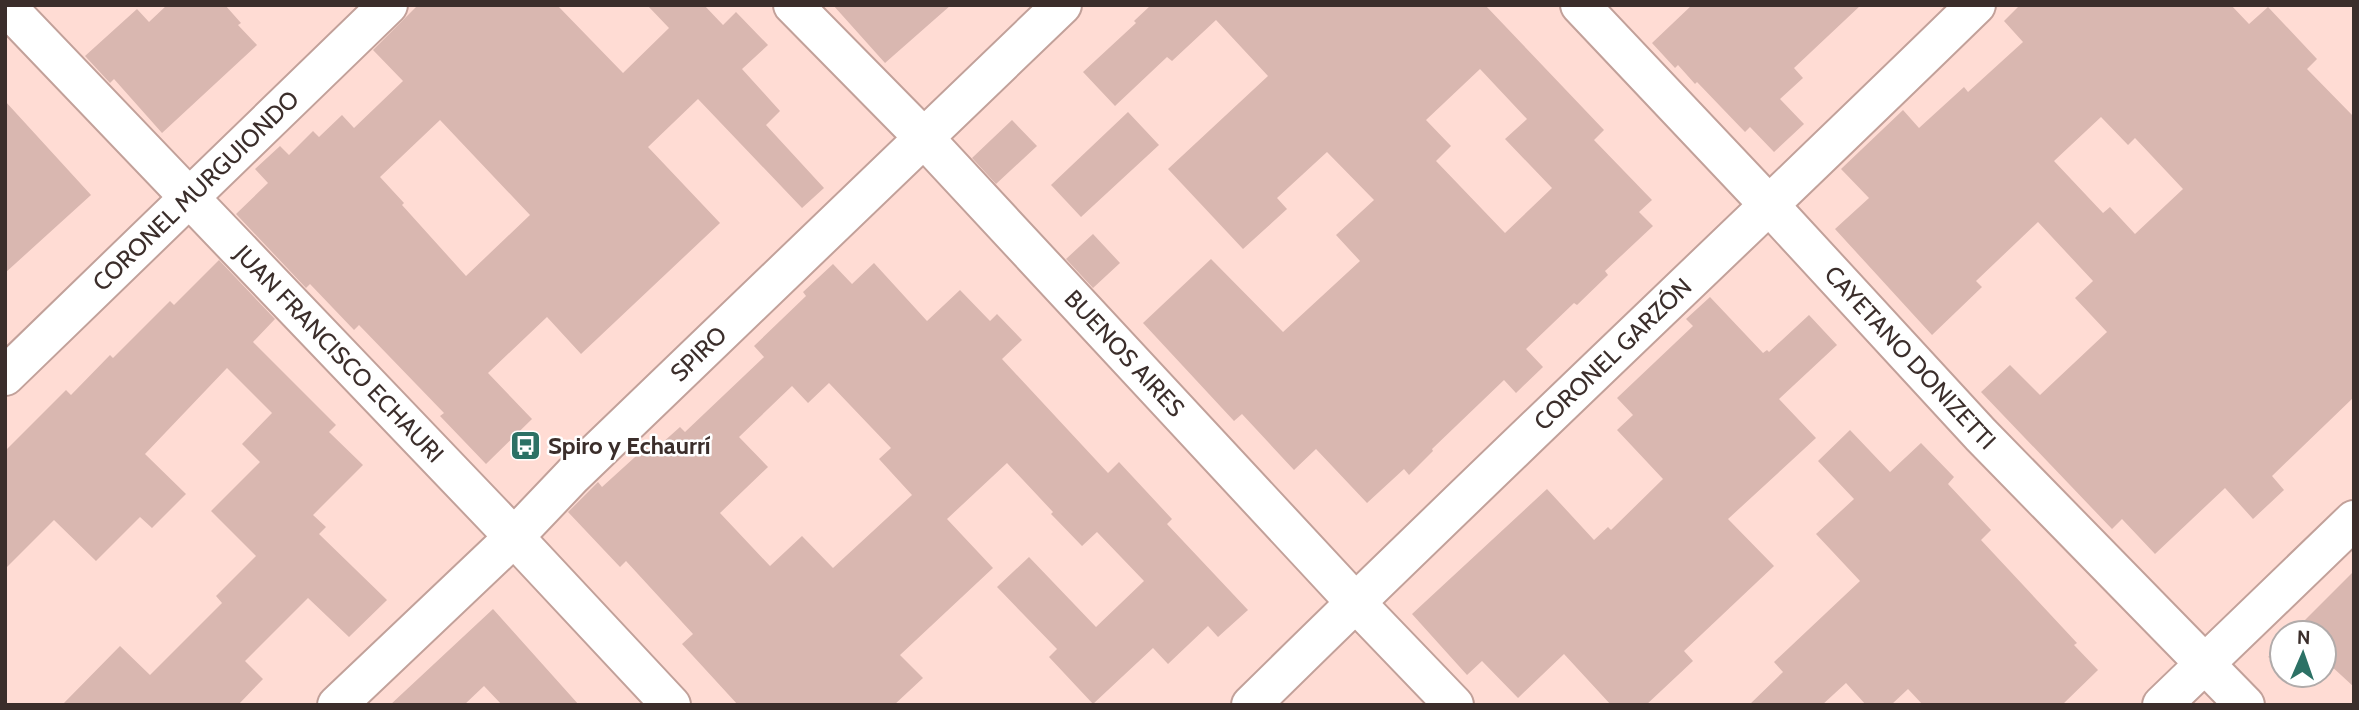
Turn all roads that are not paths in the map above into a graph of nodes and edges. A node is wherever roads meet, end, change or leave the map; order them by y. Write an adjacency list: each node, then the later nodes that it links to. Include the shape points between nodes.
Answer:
1 (5, 5): 8 (street, JUAN FRANCISCO ECHAURI)
2 (388, 5): 8 (street, CORONEL MURGUIONDO)
3 (793, 5): 7 (street, BUENOS AIRES)
4 (1062, 5): 7 (street, SPIRO)
5 (1580, 5): 9 (street, CAYETANO DONIZETTI)
6 (1976, 5): 9 (street, CORONEL GARZÓN)
7 (924, 138): 12 (street, SPIRO); 13 (street, BUENOS AIRES)
8 (188, 197): 10 (street, CORONEL MURGUIONDO); 12 (street, JUAN FRANCISCO ECHAURI)
9 (1770, 206): 13 (street, CORONEL GARZÓN); 14 (street, CAYETANO DONIZETTI, via 1980,436)
10 (5, 376)
11 (2354, 520): 14 (street)
12 (514, 537): 15 (street, SPIRO); 16 (street, JUAN FRANCISCO ECHAURI)
13 (1354, 602): 17 (street, CORONEL GARZÓN); 18 (street, BUENOS AIRES)
14 (2205, 664): 19 (street); 20 (street, CAYETANO DONIZETTI)
15 (337, 705)
16 (671, 705)
17 (1251, 705)
18 (1454, 705)
19 (2162, 705)
20 (2245, 705)

